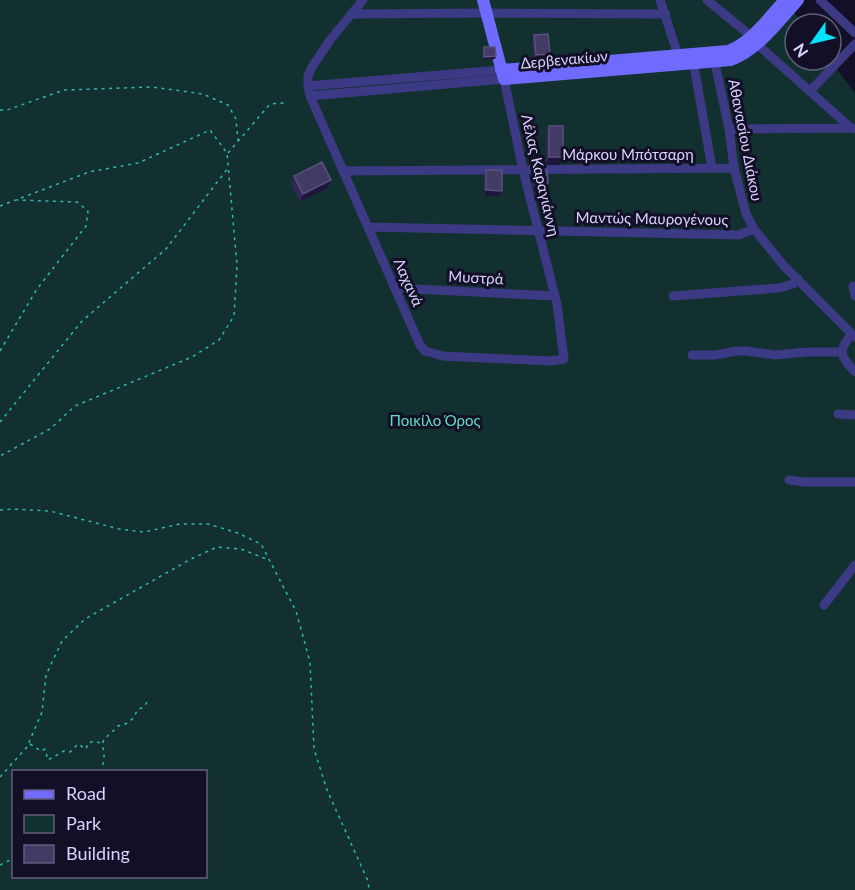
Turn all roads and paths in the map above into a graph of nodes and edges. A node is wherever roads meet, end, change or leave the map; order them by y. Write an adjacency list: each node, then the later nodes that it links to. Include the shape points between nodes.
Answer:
1 (363, 0): 9 (street)
2 (483, 0): 8 (street, Λέλας Καραγιάννη)
3 (660, 0): 10 (street)
4 (707, 0): 12 (street)
5 (785, 0): 12 (street, Δερβενακίων)
6 (798, 0): 12 (street, Δερβενακίων)
7 (820, 0): 11 (street)
8 (486, 13): 9 (street); 10 (street); 17 (street, Λέλας Καραγιάννη)
9 (351, 14): 18 (street, via 312,67)
10 (666, 14): 14 (street)
11 (855, 33)
12 (754, 40): 15 (street, Δερβενακίων, via 741,56 730,60); 19 (street)
13 (855, 44): 19 (street)
14 (678, 55): 16 (street, Δερβενακίων); 17 (street, Δερβενακίων)
15 (714, 57): 16 (street, Δερβενακίων); 23 (street, Αθανασίου Διάκου)
16 (693, 59): 17 (street, Δερβενακίων); 27 (street)
17 (502, 75): 18 (street, Δερβενακίων); 29 (street, Λέλας Καραγιάννη)
18 (309, 91): 30 (street, Λαχανά)
19 (810, 91): 22 (street)
20 (285, 103): 24 (path, via 270,104)
21 (0, 110): 24 (path, via 64,90 152,87 193,92 228,105 236,118)
22 (853, 128): 23 (street)
23 (729, 129): 28 (street, Αθανασίου Διάκου)
24 (238, 141): 25 (path)
25 (227, 153): 26 (path); 31 (path, via 210,130 138,163 89,172)
26 (229, 167): 50 (path, via 166,249 82,321); 51 (path, via 237,265 234,316 219,340 192,357 75,406 50,429)
27 (712, 168): 28 (street, Μάρκου Μπότσαρη); 29 (street, Μάρκου Μπότσαρη)
28 (734, 168): 34 (street, Αθανασίου Διάκου)
29 (523, 170): 30 (street, Μάρκου Μπότσαρη); 35 (street, Λέλας Καραγιάννη)
30 (343, 171): 33 (street, Λαχανά)
31 (16, 200): 32 (path); 43 (path, via 77,202 88,211 86,225 37,289)
32 (0, 206)
33 (368, 227): 35 (street, Μαντώς Μαυρογένους); 38 (street, Λαχανά)
34 (754, 229): 35 (street, Μαντώς Μαυρογένους, via 738,235); 36 (street, Αθανασίου Διάκου)
35 (538, 230): 39 (street, Λέλας Καραγιάννη)
36 (798, 279): 40 (street, via 779,288); 42 (street, Αθανασίου Διάκου)
37 (853, 286): 41 (street)
38 (395, 288): 39 (street, Μυστρά); 46 (street, Λαχανά, via 425,351 491,360 550,362)
39 (555, 296): 46 (street, Λέλας Καραγιάννη)
40 (673, 296)
41 (855, 296)
42 (853, 335): 44 (street)
43 (0, 351)
44 (841, 352): 45 (street, via 775,355 737,351); 47 (street)
45 (692, 355)
46 (564, 358)
47 (855, 372)
48 (838, 414): 49 (street)
49 (855, 415)
50 (0, 422)
51 (0, 456)
52 (789, 480): 53 (street)
53 (855, 482)
54 (0, 510): 55 (path, via 50,511 144,532 180,524 208,524 261,544)
55 (269, 560): 59 (path, via 241,549 217,547 85,619 62,641 45,675 42,712); 63 (path, via 296,611 310,662 314,749)
56 (855, 565): 57 (street)
57 (824, 604)
58 (149, 702): 60 (path, via 137,710 135,717 117,726)
59 (29, 743): 60 (path, via 40,751 45,749 48,760 70,752 78,744 86,749 88,743); 62 (path)
60 (102, 744): 61 (path, via 105,754)
61 (100, 770)
62 (0, 777)
63 (369, 890)

